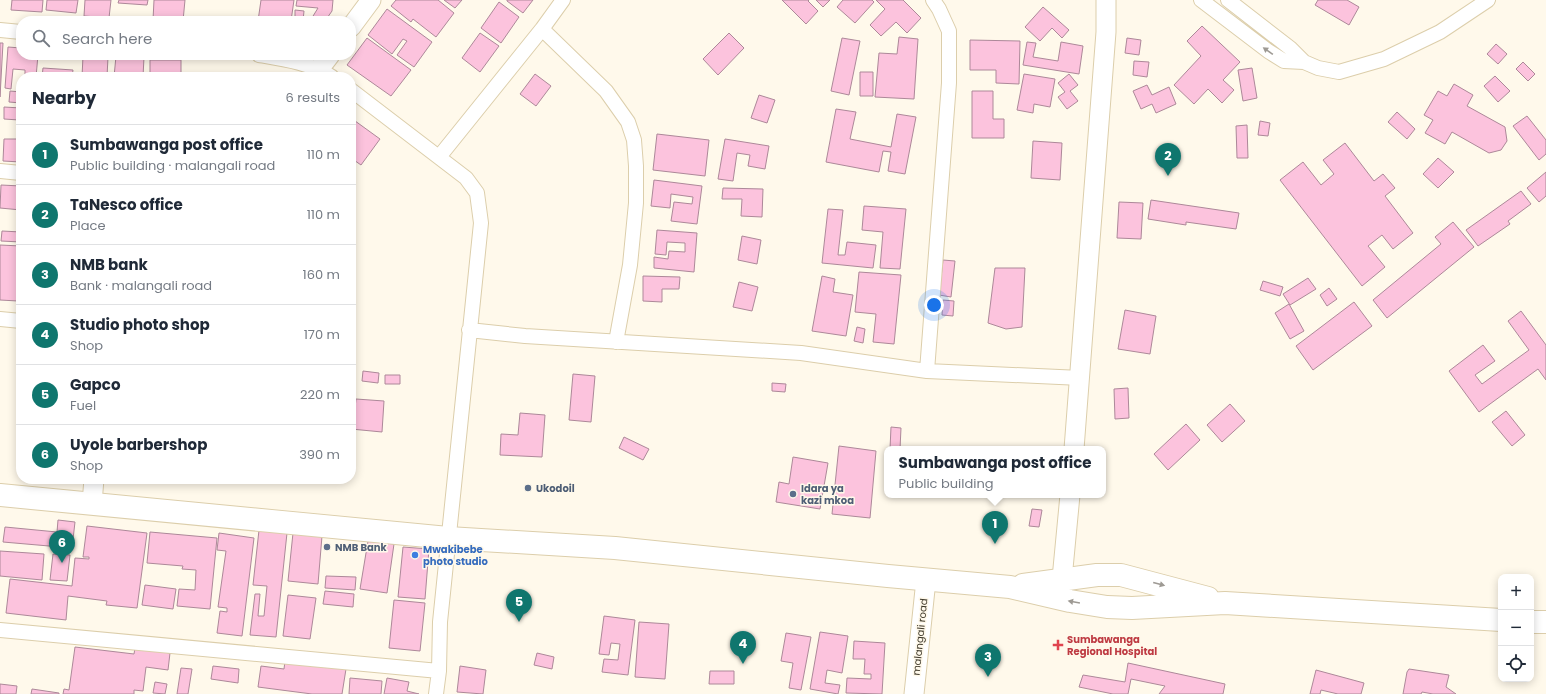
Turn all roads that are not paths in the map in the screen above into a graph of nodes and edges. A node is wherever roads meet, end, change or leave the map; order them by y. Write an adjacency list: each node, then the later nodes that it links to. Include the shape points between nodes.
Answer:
1 (371, 0): 8 (street)
2 (563, 0): 9 (street)
3 (933, 0): 23 (street, via 949,31 949,83)
4 (1106, 0): 24 (street, via 1106,32)
5 (1201, 0): 13 (street, one-way to 5, via 1284,61)
6 (1228, 0): 13 (street)
7 (1488, 0): 13 (street, via 1440,32 1384,59 1339,72)
8 (356, 20)
9 (542, 29): 16 (street); 22 (street, via 606,91 628,122 634,140 636,203 630,265)
10 (0, 30): 11 (street)
11 (16, 32)
12 (285, 60): 14 (street)
13 (1304, 62)
14 (324, 70)
15 (356, 94): 16 (street)
16 (439, 156): 21 (street, via 466,178 477,193 481,223)
17 (0, 171): 18 (street)
18 (16, 173)
19 (0, 319): 20 (street)
20 (16, 321)
21 (469, 330): 22 (street); 30 (street)
22 (616, 342): 23 (street, via 801,353)
23 (927, 371): 24 (street)
24 (1081, 378): 25 (street)
25 (1074, 446)
26 (94, 484): 29 (street)
27 (0, 495): 29 (highway)
28 (1070, 498): 33 (street)
29 (92, 503): 30 (highway)
30 (448, 538): 34 (highway, via 615,548); 43 (street, via 440,622)
31 (1097, 575): 32 (highway); 33 (highway); 37 (highway, via 1094,591)
32 (1128, 576): 36 (highway, one-way to 36); 38 (highway, via 1130,594)
33 (1062, 579): 35 (highway)
34 (926, 580): 35 (highway); 45 (street, malangali road)
35 (1010, 587): 37 (highway, one-way to 35)
36 (1225, 603): 38 (highway); 39 (highway)
37 (1097, 605): 38 (highway)
38 (1126, 608)
39 (1498, 620)
40 (1534, 622): 41 (highway)
41 (1546, 622)
42 (0, 630): 43 (street)
43 (439, 671): 44 (street)
44 (436, 694)
45 (914, 694)

